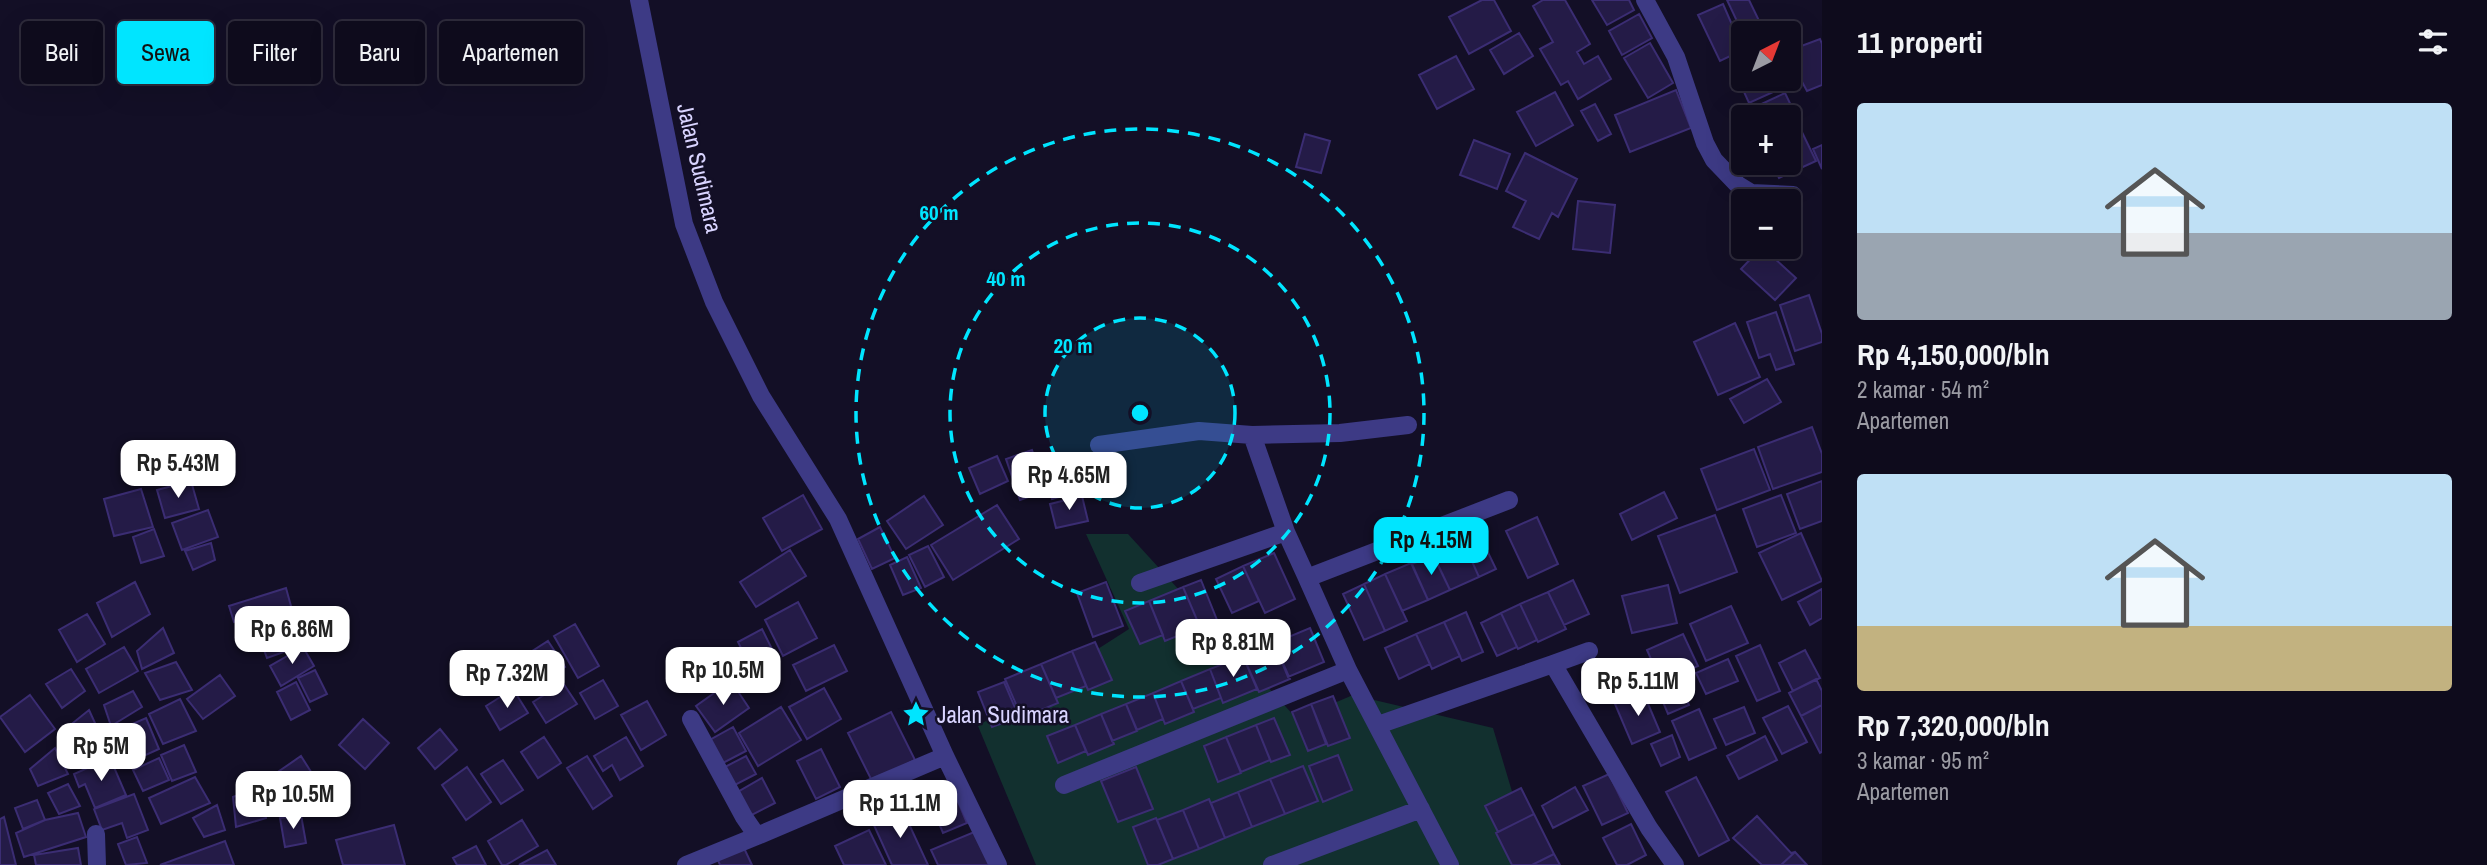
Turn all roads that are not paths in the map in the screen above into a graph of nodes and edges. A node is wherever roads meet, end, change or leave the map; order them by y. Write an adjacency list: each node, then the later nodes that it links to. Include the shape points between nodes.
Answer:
1 (639, 0): 16 (street, Jalan Sudimara, via 684,224 713,302 761,396 838,519)
2 (1645, 0): 3 (street, via 1676,57 1704,143 1714,160)
3 (1744, 189)
4 (1408, 425): 5 (street, via 1340,433)
5 (1252, 435): 6 (street, via 1199,431); 8 (street)
6 (1098, 445)
7 (1509, 499): 9 (street)
8 (1286, 532): 9 (street); 10 (street)
9 (1307, 578): 13 (street)
10 (1140, 583)
11 (1588, 651): 12 (street)
12 (1553, 664): 15 (street); 26 (street)
13 (1348, 670): 15 (street); 17 (street)
14 (691, 719): 20 (street)
15 (1378, 725): 18 (street)
16 (945, 755): 20 (street); 23 (street, Jalan Sudimara)
17 (1064, 785)
18 (1421, 809): 24 (street); 25 (street)
19 (96, 834): 21 (street)
20 (757, 836): 22 (street)
21 (97, 865)
22 (686, 865)
23 (998, 865)
24 (1272, 865)
25 (1450, 865)
26 (1675, 865)

